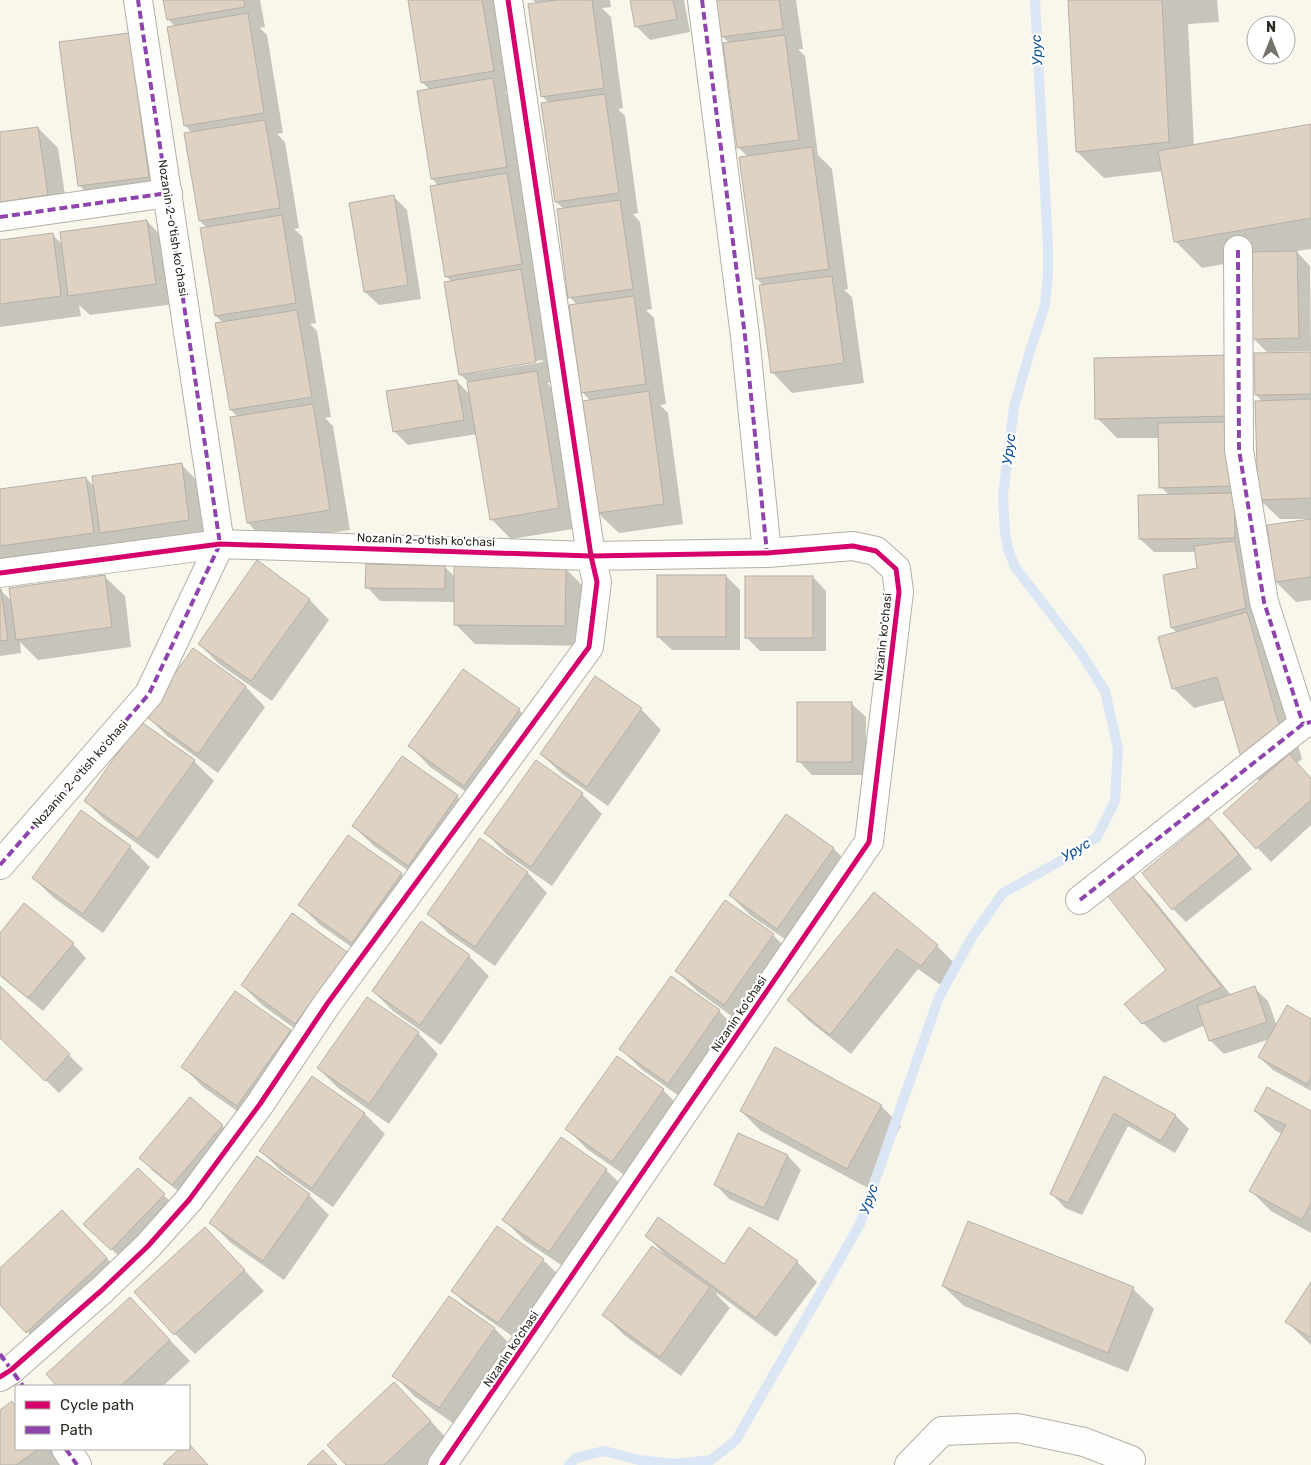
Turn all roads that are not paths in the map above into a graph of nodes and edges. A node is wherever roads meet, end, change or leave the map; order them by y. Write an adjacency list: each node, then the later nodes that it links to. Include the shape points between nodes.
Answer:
1 (138, 0): 4 (street, Nozanin 2-o'tish ko'chasi)
2 (508, 0): 10 (street)
3 (702, 0): 9 (street, via 745,336)
4 (168, 193): 5 (street); 7 (street, Nozanin 2-o'tish ko'chasi)
5 (0, 217)
6 (1238, 250): 12 (street, via 1240,450 1264,602)
7 (220, 544): 10 (street, Nozanin 2-o'tish ko'chasi); 11 (street, Nozanin 2-o'tish ko'chasi); 13 (street, Nozanin 2-o'tish ko'chasi, via 149,694)
8 (853, 546): 9 (street, Nozanin 2-o'tish ko'chasi); 19 (street, Nizanin ko'chasi, via 876,551 896,569 899,592 869,842)
9 (767, 553): 10 (street, Nozanin 2-o'tish ko'chasi)
10 (592, 556): 15 (street, via 597,582 589,648 327,1004 260,1104 189,1200 102,1290)
11 (0, 573)
12 (1307, 723): 14 (street)
13 (0, 865)
14 (1080, 900)
15 (8, 1372)
16 (67, 1450): 18 (street)
17 (1131, 1460): 20 (street, via 1084,1442 1017,1428 942,1431)
18 (77, 1465)
19 (442, 1465)
20 (909, 1465)

